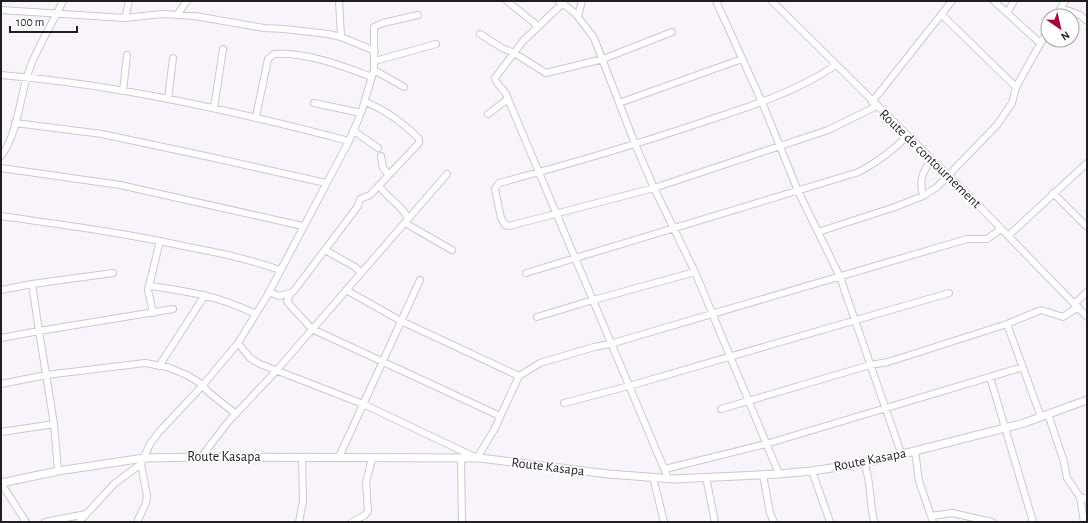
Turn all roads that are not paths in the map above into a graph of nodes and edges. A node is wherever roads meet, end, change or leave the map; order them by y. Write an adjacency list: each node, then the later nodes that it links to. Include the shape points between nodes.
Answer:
1 (63, 1): 17 (street)
2 (129, 1): 22 (street)
3 (187, 1): 18 (street)
4 (339, 1): 26 (street)
5 (507, 1): 23 (street)
6 (582, 1): 21 (street)
7 (716, 1): 34 (street)
8 (772, 1): 37 (street, Route de contournement)
9 (952, 1): 20 (street)
10 (994, 1): 16 (street)
11 (1014, 1): 16 (street)
12 (1065, 1): 14 (street)
13 (562, 2): 21 (street); 23 (street)
14 (1061, 8)
15 (1, 10): 17 (street)
16 (1007, 13): 27 (street)
17 (57, 14): 22 (street); 40 (street, via 32,64)
18 (177, 15): 22 (street); 26 (street, via 264,28 312,31)
19 (418, 15): 30 (street, via 376,25)
20 (942, 15): 42 (street); 50 (street)
21 (578, 16): 35 (street, via 594,38)
22 (125, 18)
23 (538, 26): 31 (street)
24 (672, 32): 35 (street)
25 (480, 34): 31 (street)
26 (341, 37): 30 (street)
27 (1040, 43): 42 (street)
28 (436, 44): 36 (street)
29 (223, 49): 51 (street)
30 (375, 51): 36 (street)
31 (514, 53): 35 (street, via 546,73); 45 (street, via 495,78)
32 (127, 55): 43 (street)
33 (173, 58): 44 (street)
34 (742, 58): 47 (street); 49 (street)
35 (603, 59): 49 (street)
36 (375, 61): 38 (street)
37 (836, 65): 47 (street, via 799,87); 50 (street, Route de contournement)
38 (373, 73): 41 (street); 46 (street); 54 (street, via 298,56 274,54 268,59)
39 (1, 75): 40 (street)
40 (28, 78): 43 (street); 55 (street)
41 (404, 87)
42 (1016, 87): 70 (street, via 1012,103 997,125)
43 (123, 91): 44 (street)
44 (168, 99): 51 (street)
45 (508, 99): 53 (street); 67 (street)
46 (365, 102): 52 (street); 69 (street, via 382,110 418,139 419,143)
47 (762, 102): 59 (street); 60 (street)
48 (314, 103): 52 (street)
49 (619, 103): 59 (street)
50 (874, 104): 57 (street, Route de contournement); 60 (street, via 828,130)
51 (214, 108): 54 (street)
52 (361, 114): 56 (street)
53 (488, 114)
54 (256, 117): 58 (street)
55 (15, 123): 62 (street); 71 (street, via 102,134)
56 (354, 131): 58 (street); 61 (street)
57 (907, 136): 64 (street, Route de contournement); 74 (street, via 859,172)
58 (349, 141): 71 (street)
59 (635, 144): 67 (street); 73 (street)
60 (780, 146): 73 (street); 74 (street)
61 (378, 148)
62 (1, 156)
63 (381, 156): 69 (street, via 383,168)
64 (932, 160): 70 (street, Route de contournement); 76 (street, via 920,179)
65 (1087, 163): 75 (street)
66 (1, 168): 80 (street, via 120,185)
67 (539, 172): 77 (street); 77 (street, via 497,185 496,198 501,218 505,225 509,226)
68 (447, 174): 79 (street)
69 (389, 175): 72 (street)
70 (948, 176): 76 (street); 83 (street, Route de contournement)
71 (326, 184): 80 (street)
72 (379, 185): 79 (street, via 386,195 403,209); 87 (street, via 369,195 360,199 358,206)
73 (654, 188): 77 (street); 82 (street)
74 (798, 191): 82 (street); 84 (street)
75 (1053, 193): 81 (street); 85 (street)
76 (923, 196): 84 (street)
77 (557, 213): 89 (street)
78 (1, 216): 86 (street, via 112,231)
79 (406, 221): 88 (street); 93 (street)
80 (303, 226): 90 (street)
81 (1087, 227)
82 (675, 229): 89 (street); 91 (street)
83 (1001, 229): 85 (street, Route de contournement); 95 (street, via 988,239 967,239)
84 (818, 232): 95 (street)
85 (1008, 236): 107 (street, Route de contournement)
86 (160, 241): 90 (street, via 247,259); 98 (street)
87 (325, 250): 93 (street); 103 (street)
88 (452, 250)
89 (575, 258): 94 (street); 106 (street)
90 (280, 270): 101 (street)
91 (695, 272): 106 (street); 111 (street)
92 (113, 273): 97 (street)
93 (361, 273): 100 (street)
94 (526, 273)
95 (840, 277): 111 (street); 115 (street)
96 (420, 280): 114 (street)
97 (32, 284): 99 (street); 118 (street)
98 (150, 286): 105 (street); 109 (street, via 148,290)
99 (1, 290)
100 (346, 290): 114 (street); 117 (street)
101 (269, 292): 103 (street, via 277,296); 110 (street)
102 (1087, 292): 107 (street)
103 (291, 293): 117 (street, via 287,300 289,304)
104 (949, 293): 115 (street)
105 (204, 295): 110 (street); 125 (street)
106 (593, 300): 112 (street); 121 (street)
107 (1076, 306): 113 (street, Route de contournement); 116 (street, via 1060,317 1041,310)
108 (172, 310): 109 (street)
109 (153, 312): 118 (street)
110 (256, 314): 120 (street)
111 (712, 314): 121 (street); 122 (street)
112 (537, 317)
113 (1087, 317)
114 (401, 321): 123 (street); 129 (street)
115 (856, 321): 122 (street); 124 (street)
116 (1007, 324): 124 (street, via 888,362); 126 (street)
117 (312, 329): 123 (street); 127 (street)
118 (39, 331): 119 (street); 128 (street)
119 (1, 338)
120 (238, 343): 127 (street, via 255,362); 132 (street)
121 (610, 344): 129 (street, via 540,363); 133 (street)
122 (731, 357): 133 (street); 135 (street)
123 (382, 362): 136 (street); 142 (street)
124 (870, 365): 135 (street); 139 (street)
125 (159, 366): 128 (street, via 135,363); 132 (street, via 187,375)
126 (1023, 367): 130 (street); 141 (street)
127 (277, 370): 136 (street); 140 (street)
128 (46, 375): 131 (street); 143 (street)
129 (519, 376): 142 (street)
130 (990, 377): 139 (street); 144 (street)
131 (1, 384)
132 (203, 386): 140 (street); 155 (street, via 158,433)
133 (629, 386): 137 (street); 157 (street)
134 (1087, 400): 141 (main road, Route Kasapa)
135 (748, 401): 138 (street); 146 (street)
136 (363, 404): 150 (street); 153 (street)
137 (564, 404)
138 (721, 409)
139 (886, 409): 146 (street); 148 (street)
140 (236, 414): 149 (street)
141 (1045, 415): 144 (main road, Route Kasapa); 166 (street, via 1059,445 1067,478)
142 (500, 416): 153 (street)
143 (54, 424): 145 (street); 158 (street)
144 (1004, 428): 147 (main road, Route Kasapa); 184 (street)
145 (1, 432)
146 (766, 444): 157 (street); 160 (street)
147 (915, 451): 148 (main road, Route Kasapa); 169 (street, via 919,480)
148 (900, 453): 156 (main road, Route Kasapa)
149 (201, 457): 151 (main road, Route Kasapa); 155 (main road, Route Kasapa)
150 (339, 457): 151 (main road, Route Kasapa); 154 (main road, Route Kasapa)
151 (302, 458): 175 (street, via 303,501)
152 (461, 458): 153 (main road, Route Kasapa); 154 (main road, Route Kasapa); 177 (street)
153 (477, 458): 162 (main road, Route Kasapa)
154 (372, 459): 176 (street, via 366,482 368,511)
155 (143, 461): 158 (main road, Route Kasapa); 168 (street, via 114,484); 174 (street, via 148,496)
156 (864, 463): 159 (main road, Route Kasapa); 182 (street, via 870,481)
157 (665, 469): 163 (street)
158 (58, 471): 165 (main road, Route Kasapa)
159 (812, 471): 160 (main road, Route Kasapa); 181 (street)
160 (779, 474): 161 (main road, Route Kasapa)
161 (763, 475): 164 (main road, Route Kasapa); 180 (street)
162 (653, 477): 163 (main road, Route Kasapa); 178 (street)
163 (668, 478): 164 (main road, Route Kasapa)
164 (706, 478): 179 (street)
165 (1, 483): 171 (street)
166 (1080, 496): 167 (street); 185 (street)
167 (1087, 499)
168 (86, 514): 170 (street); 173 (street)
169 (932, 519): 183 (street, via 952,513 966,514)
170 (60, 521): 172 (street)
171 (26, 522)
172 (45, 522)
173 (79, 522)
174 (136, 522)
175 (300, 522)
176 (352, 522)
177 (462, 522)
178 (664, 522)
179 (715, 522)
180 (774, 522)
181 (830, 522)
182 (874, 522)
183 (992, 522)
184 (1033, 522)
185 (1084, 522)

